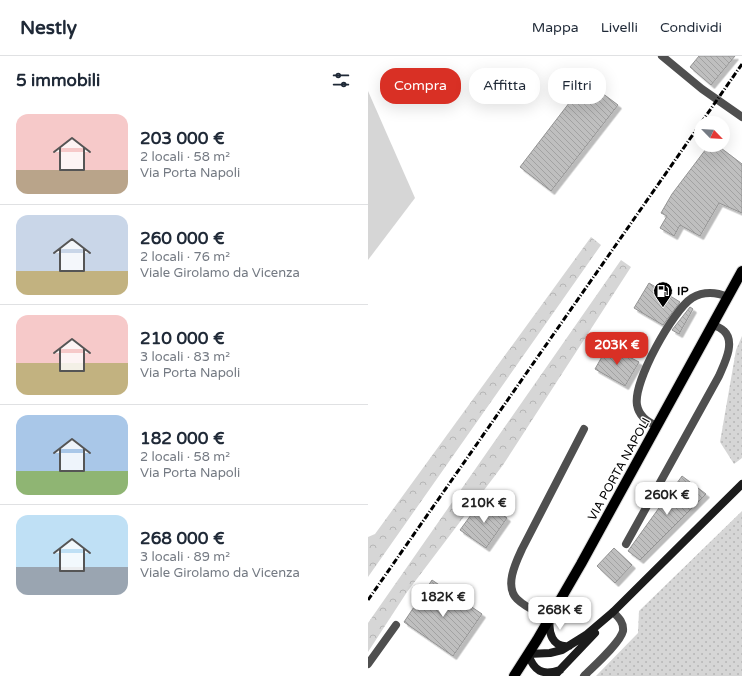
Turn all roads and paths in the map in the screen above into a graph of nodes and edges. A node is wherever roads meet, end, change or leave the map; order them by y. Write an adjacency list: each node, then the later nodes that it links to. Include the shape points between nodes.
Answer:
1 (662, 56): 2 (street, via 712,97)
2 (742, 117)
3 (742, 271): 4 (main road, VIA PORTA NAPOLI)
4 (728, 297): 5 (main road, VIA PORTA NAPOLI); 6 (street, via 710,292 689,300 675,316 649,361 637,391 637,405 643,418)
5 (713, 324): 6 (main road, VIA PORTA NAPOLI); 9 (street, via 725,332 729,345 719,376)
6 (657, 426): 11 (main road, VIA PORTA NAPOLI)
7 (584, 429): 11 (street, via 513,569 512,590 516,598)
8 (742, 484): 10 (main road)
9 (626, 544)
10 (613, 612): 13 (main road, via 586,636); 16 (main road); 18 (street, via 622,623 623,630 614,646)
11 (550, 619): 13 (main road, via 549,631 554,641 561,646); 14 (main road, VIA PORTA NAPOLI)
12 (396, 625): 15 (street)
13 (570, 646): 14 (main road, via 555,652)
14 (528, 654): 16 (main road, via 532,665 539,673); 17 (main road, VIA PORTA NAPOLI)
15 (368, 664)
16 (557, 673)
17 (514, 676)
18 (584, 676)

